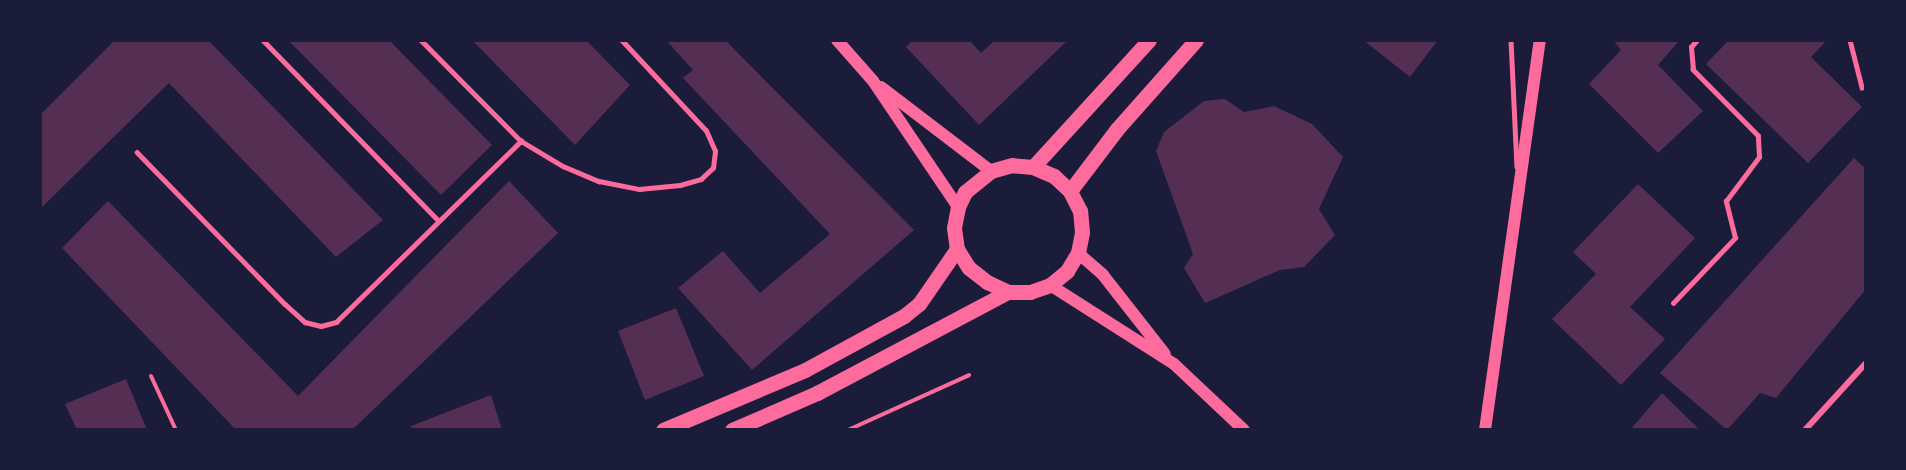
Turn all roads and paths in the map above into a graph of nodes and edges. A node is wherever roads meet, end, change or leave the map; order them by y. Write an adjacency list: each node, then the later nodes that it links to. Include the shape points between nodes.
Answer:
1 (263, 40): 20 (lane)
2 (421, 40): 13 (lane)
3 (621, 40): 13 (lane, via 706,131 715,151 713,168 701,178 680,185 639,189 598,181 562,166)
4 (837, 40): 11 (main road)
5 (1149, 40): 15 (main road)
6 (1511, 40): 17 (lane)
7 (1540, 40): 17 (main road)
8 (1697, 40): 25 (lane, via 1691,47 1693,70 1758,136 1759,157 1726,201 1735,238)
9 (1850, 40): 12 (lane)
10 (1196, 41): 18 (main road, via 1117,129)
11 (873, 81): 16 (main road); 19 (main road)
12 (1864, 87)
13 (522, 141): 20 (lane)
14 (137, 152): 20 (lane, via 304,322 321,326 336,322)
15 (1033, 167): 16 (main road, via 1012,165); 18 (main road, via 1054,176)
16 (992, 171): 19 (main road, via 965,192)
17 (1518, 187): 30 (main road)
18 (1070, 191): 22 (main road, via 1080,211)
19 (958, 207): 21 (main road, via 954,228)
20 (439, 221)
21 (957, 249): 24 (main road, via 969,268); 32 (main road, via 919,304 904,316 805,370)
22 (1078, 253): 23 (main road, via 1067,271); 27 (main road, via 1103,275)
23 (1050, 285): 24 (main road, via 1030,292); 27 (main road)
24 (1008, 292): 33 (main road, via 817,393)
25 (1673, 303)
26 (1866, 363): 38 (street)
27 (1174, 364): 35 (main road)
28 (969, 375): 34 (path)
29 (151, 376): 31 (path)
30 (1488, 406): 36 (main road); 37 (main road)
31 (176, 429)
32 (663, 429)
33 (732, 429)
34 (848, 429)
35 (1244, 429)
36 (1480, 429)
37 (1485, 429)
38 (1805, 429)

